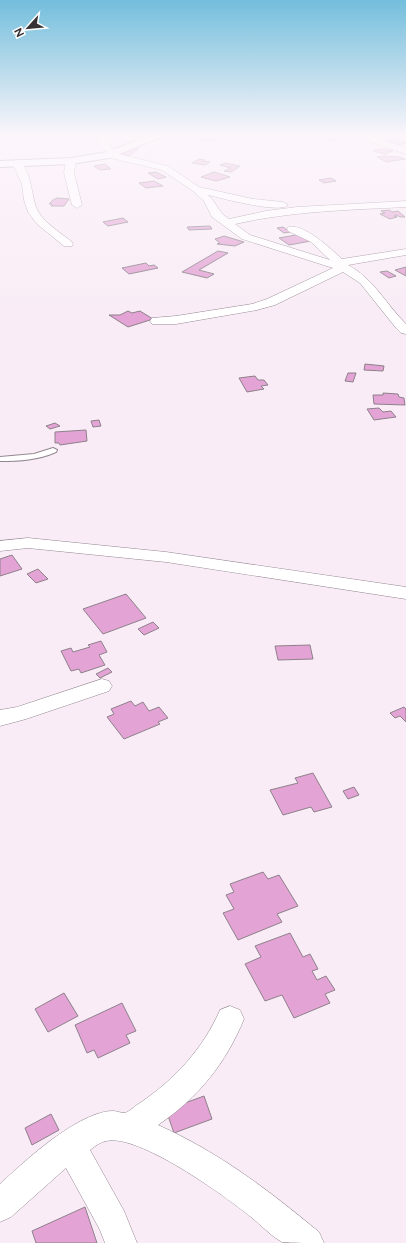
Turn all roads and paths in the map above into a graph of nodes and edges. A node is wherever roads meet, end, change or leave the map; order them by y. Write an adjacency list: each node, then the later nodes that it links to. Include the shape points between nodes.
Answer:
1 (28, 192): 10 (street, via 32,210)
2 (74, 192): 6 (street)
3 (199, 192): 8 (street, via 208,200 216,215)
4 (209, 192): 7 (street, via 253,202)
5 (406, 204): 7 (street)
6 (77, 205)
7 (322, 209): 8 (street, via 284,211)
8 (227, 223): 12 (street, via 246,237)
9 (292, 229): 12 (street, via 315,240)
10 (68, 244)
11 (406, 252): 12 (street)
12 (338, 264): 13 (street, via 298,290 271,302 176,320); 14 (street, via 364,281)
13 (156, 321)
14 (406, 330)
15 (52, 450): 16 (lane, via 28,458)
16 (0, 459)
17 (0, 546): 18 (street, via 28,543 158,556)
18 (406, 593)
19 (102, 686): 20 (street, via 26,712)
20 (0, 718)
21 (230, 1019): 22 (street, via 224,1035 201,1067 171,1098)
22 (127, 1128): 23 (street, via 107,1126); 26 (street, via 170,1147 219,1174)
23 (70, 1145): 24 (street); 25 (street, via 113,1222)
24 (0, 1206)
25 (121, 1243)
26 (308, 1243)

